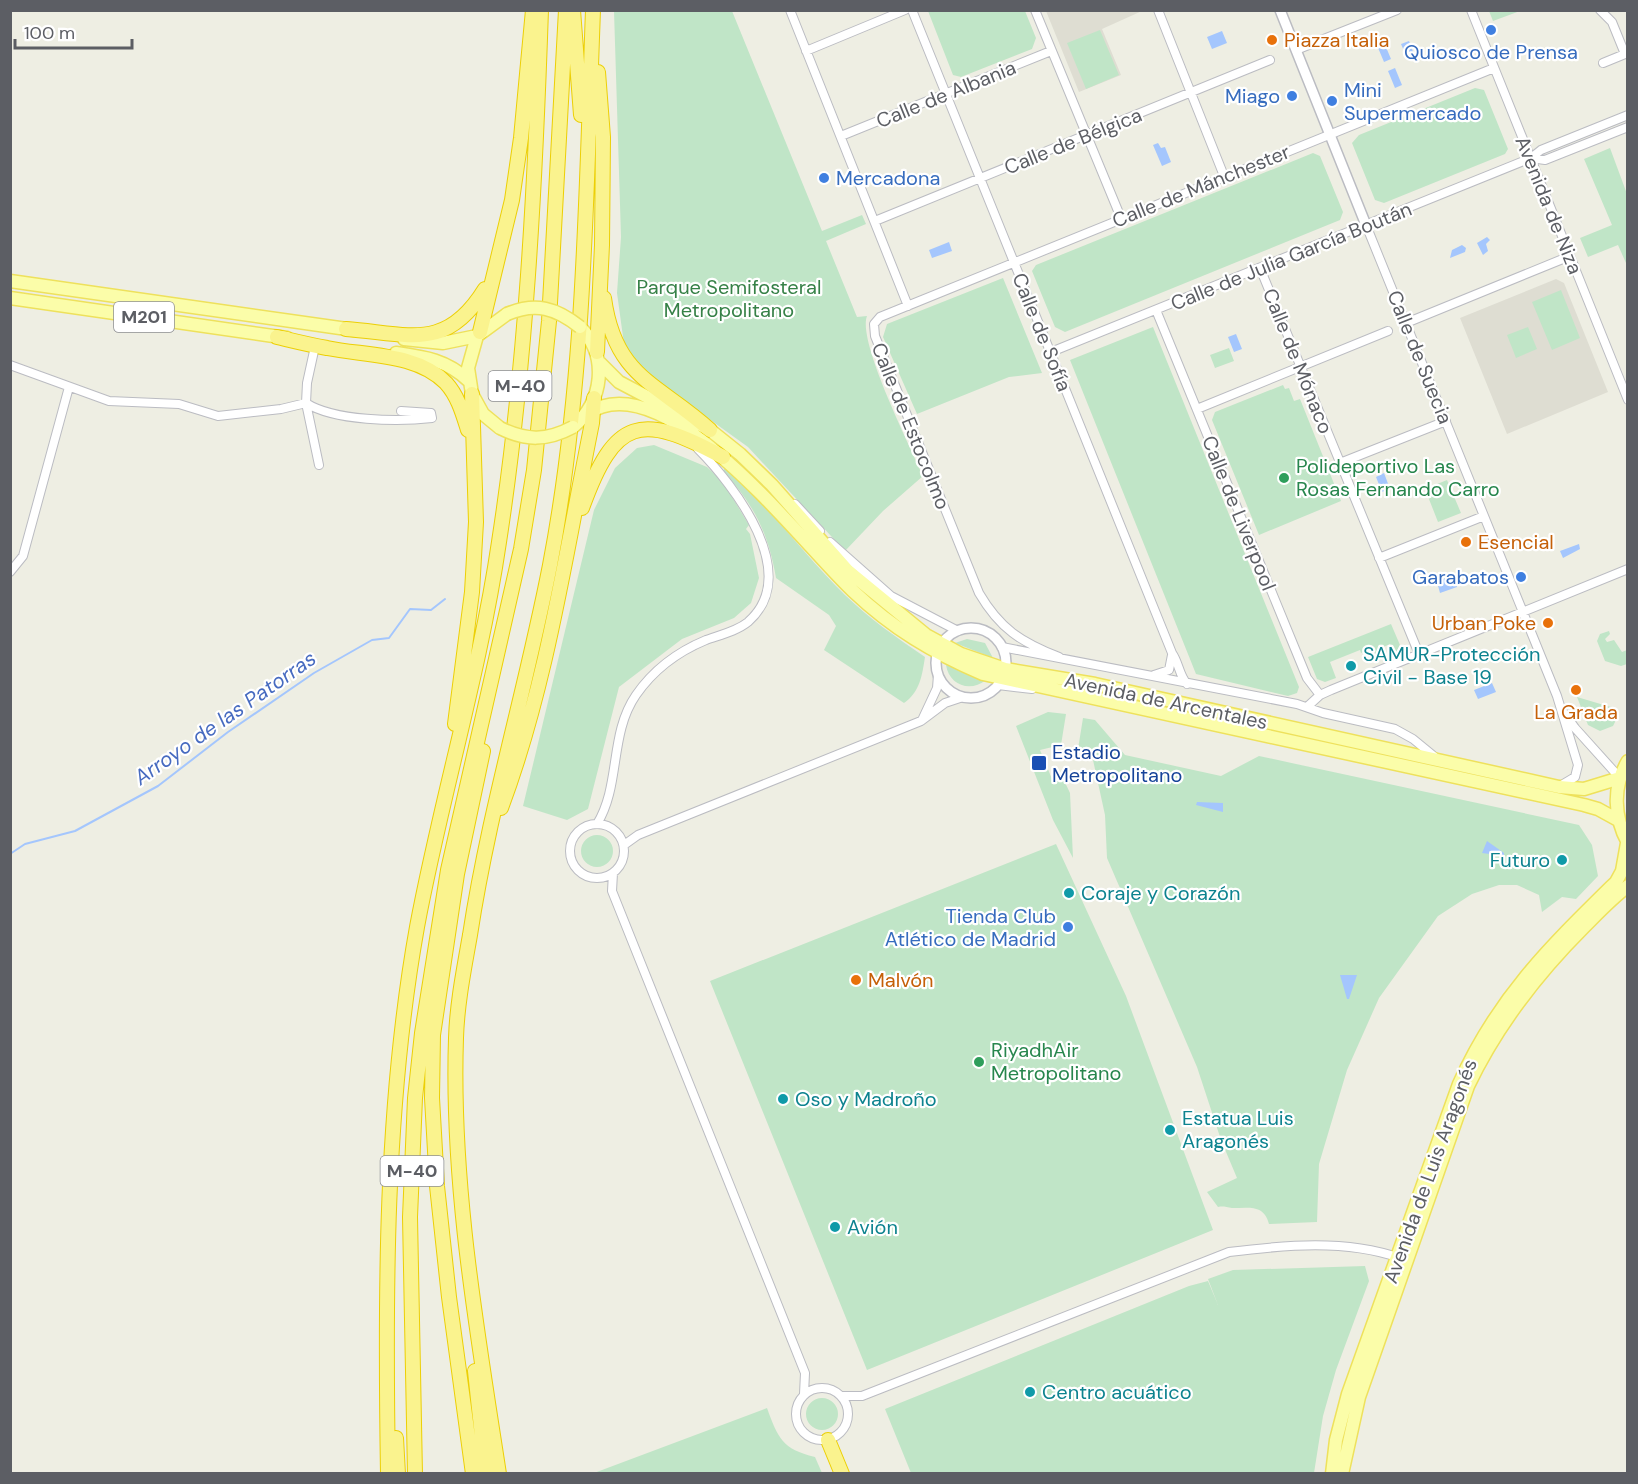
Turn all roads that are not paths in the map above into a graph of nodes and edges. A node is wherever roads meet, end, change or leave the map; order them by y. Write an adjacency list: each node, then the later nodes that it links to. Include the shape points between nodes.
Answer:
1 (533, 10): 41 (highway, via 512,200)
2 (541, 10): 94 (highway, M-40, via 518,413 497,557)
3 (566, 10): 78 (highway, M-40, via 541,421 522,549)
4 (573, 10): 33 (highway)
5 (593, 10): 33 (highway); 37 (highway, via 603,137)
6 (790, 10): 16 (street)
7 (905, 10): 16 (street)
8 (912, 10): 22 (street, Calle de Sofía)
9 (1035, 10): 17 (street)
10 (1158, 10): 21 (street)
11 (1280, 10): 15 (street, Calle de Suecia)
12 (1397, 10): 15 (street)
13 (1471, 10): 20 (street, Avenida de Niza)
14 (1600, 10): 19 (street, via 1612,22 1625,54)
15 (1296, 50): 27 (street, Calle de Suecia)
16 (806, 51): 28 (street)
17 (1051, 51): 22 (street, Calle de Albania); 29 (street)
18 (1270, 60): 21 (street, Calle de Bélgica)
19 (1603, 63)
20 (1494, 68): 27 (street, Calle de Mánchester); 30 (street, Avenida de Niza)
21 (1191, 92): 29 (street, Calle de Bélgica); 31 (street)
22 (945, 94): 28 (street, Calle de Albania); 32 (street, Calle de Sofía)
23 (1628, 115): 24 (street, Calle de Julia García Boután)
24 (1607, 123): 26 (street); 30 (street, Calle de Julia García Boután, via 1541,150)
25 (1628, 127): 26 (street, Calle de Julia García Boután)
26 (1611, 133): 30 (street, Calle de Julia García Boután, via 1545,160)
27 (1329, 134): 31 (street, Calle de Mánchester); 36 (street, Calle de Suecia)
28 (841, 136): 35 (street)
29 (1086, 136): 32 (street, Calle de Bélgica); 34 (street)
30 (1531, 158): 36 (street, Calle de Julia García Boután); 38 (street, Avenida de Niza)
31 (1224, 176): 34 (street, Calle de Mánchester)
32 (980, 179): 35 (street, Calle de Bélgica); 39 (street, Calle de Sofía)
33 (586, 183): 105 (highway, via 580,332 565,473 541,607)
34 (1121, 218): 39 (street, Calle de Mánchester)
35 (876, 221): 44 (street)
36 (1366, 225): 40 (street, Calle de Julia García Boután); 46 (street, Calle de Suecia)
37 (602, 245): 53 (highway); 64 (highway, via 609,325 627,363)
38 (1570, 256): 46 (street); 58 (street, Avenida de Niza)
39 (1014, 264): 44 (street, Calle de Mánchester); 52 (street, Calle de Sofía)
40 (1260, 268): 45 (street, Calle de Julia García Boután); 55 (street, Calle de Mónaco)
41 (491, 280): 47 (highway, via 469,314 442,332 416,335); 49 (highway)
42 (10, 281): 47 (main road, M201)
43 (10, 298): 50 (main road, M201)
44 (908, 306): 83 (street, Calle de Estocolmo, via 880,317 874,324 875,336 979,593 999,623 1028,644)
45 (1156, 310): 52 (street, Calle de Julia García Boután); 60 (street, Calle de Liverpool)
46 (1406, 323): 63 (street, Calle de Suecia)
47 (346, 329): 49 (main road, M201, via 426,343 456,342)
48 (1388, 331): 55 (street)
49 (478, 334): 53 (main road, bridge, via 521,308 543,308 565,314 580,327); 57 (main road, via 468,368)
50 (277, 337): 57 (main road, M201, via 438,360 458,370); 66 (highway, via 394,359 431,373 452,391)
51 (314, 351): 59 (street)
52 (1051, 352): 81 (street, Calle de Sofía)
53 (598, 357): 62 (main road); 64 (main road, Avenida de Arcentales, via 619,382)
54 (10, 365): 56 (street)
55 (1300, 366): 60 (street); 68 (street, Calle de Mónaco)
56 (69, 387): 59 (street, via 109,401 179,404 218,416); 75 (street, via 23,556)
57 (470, 387): 62 (main road, bridge, via 483,414 500,429 530,439 557,435); 66 (highway)
58 (1628, 400)
59 (306, 403): 61 (street, via 317,410 388,421 432,418 431,413); 69 (street)
60 (1197, 409): 88 (street, Calle de Liverpool, via 1307,678)
61 (401, 411)
62 (592, 411): 67 (main road, Avenida de Arcentales, via 636,407 679,426); 72 (highway)
63 (1446, 421): 68 (street); 71 (street, Calle de Suecia)
64 (710, 430): 70 (main road, Avenida de Arcentales)
65 (689, 439): 67 (highway); 72 (highway, via 647,429 619,438 596,471); 100 (street, via 724,475 742,501 760,538 768,583 758,610 747,622 666,662 634,698 619,732)
66 (473, 446): 94 (highway, via 476,522 472,592 455,715)
67 (723, 457): 80 (main road, Avenida de Arcentales, via 853,592 926,648)
68 (1340, 462): 73 (street, Calle de Mónaco)
69 (319, 465)
70 (772, 485): 77 (street, Avenida de Arcentales, via 805,512 866,577 914,610); 80 (main road, Avenida de Arcentales, via 848,571)
71 (1484, 516): 73 (street); 76 (street, Calle de Suecia)
72 (569, 544): 105 (highway, via 520,749)
73 (1379, 558): 82 (street, Calle de Mónaco)
74 (1628, 569): 76 (street)
75 (10, 572)
76 (1524, 611): 82 (street); 90 (street, Calle de Suecia)
77 (958, 631): 79 (street, via 983,630); 80 (street)
78 (502, 637): 122 (highway, M-40, via 448,870 422,1033 410,1197); 123 (highway, via 478,781 457,874 433,1035 437,1186)
79 (1002, 647): 83 (street, Calle de Estocolmo); 86 (street)
80 (940, 649): 84 (street); 86 (main road, Avenida de Arcentales)
81 (1172, 653): 85 (street, via 1169,670 1161,675); 87 (street, Calle de Sofía)
82 (1419, 654): 88 (street)
83 (1059, 657): 85 (street, Calle de Estocolmo)
84 (938, 675): 89 (street, via 948,689); 93 (street, via 937,688)
85 (1145, 675): 87 (street, Calle de Estocolmo)
86 (1002, 677): 89 (street, via 984,696); 95 (main road, Avenida de Arcentales, via 1095,684); 99 (main road, Avenida de Arcentales, via 1584,805)
87 (1186, 684): 91 (street, Calle de Estocolmo)
88 (1320, 695): 91 (street); 92 (street, Calle de Liverpool)
89 (963, 697): 93 (street, via 945,703)
90 (1559, 705): 97 (street, Calle de Suecia); 98 (street, Calle de Suecia, via 1578,765 1575,777)
91 (1307, 707): 92 (street, Calle de Estocolmo)
92 (1323, 713): 95 (street, Calle de Estocolmo, via 1395,729)
93 (921, 721): 102 (street)
94 (454, 757): 111 (highway, M-40, via 417,928 403,1031 396,1096)
95 (1440, 761): 98 (main road, Avenida de Arcentales)
96 (1628, 761): 97 (main road)
97 (1620, 778): 98 (main road, Avenida de Arcentales, via 1584,789); 99 (main road)
98 (1558, 787)
99 (1618, 820): 103 (main road)
100 (597, 824): 101 (street); 107 (street, via 581,829 570,850 574,866)
101 (618, 834): 102 (street); 104 (street)
102 (638, 835): 104 (street)
103 (1627, 843): 110 (main road, Avenida de Luis Aragonés, via 1616,882 1520,981 1472,1055)
104 (624, 845): 106 (street, via 623,860)
105 (483, 857): 112 (highway, via 456,1035 458,1144)
106 (613, 873): 107 (street); 109 (street)
107 (596, 878): 109 (street)
108 (1628, 886): 110 (main road, Avenida de Luis Aragonés, via 1550,963 1500,1027 1468,1086)
109 (611, 888): 113 (street)
110 (1402, 1258): 117 (street, via 1353,1246 1266,1247 1228,1252); 127 (main road, Avenida de Luis Aragonés, via 1348,1394); 128 (main road, Avenida de Luis Aragonés, via 1359,1397)
111 (388, 1283): 120 (highway); 121 (highway, M-40)
112 (473, 1306): 124 (highway, via 471,1340); 125 (highway)
113 (805, 1373): 114 (street); 115 (street)
114 (818, 1388): 115 (street); 116 (street)
115 (804, 1394): 119 (street, via 795,1409 798,1426 811,1438)
116 (842, 1396): 117 (street); 118 (street)
117 (862, 1396): 118 (street)
118 (848, 1410): 119 (street, via 841,1432)
119 (828, 1440): 126 (highway)
120 (388, 1473)
121 (398, 1473)
122 (415, 1473)
123 (472, 1473)
124 (486, 1473)
125 (499, 1473)
126 (842, 1473)
127 (1332, 1473)
128 (1342, 1473)

